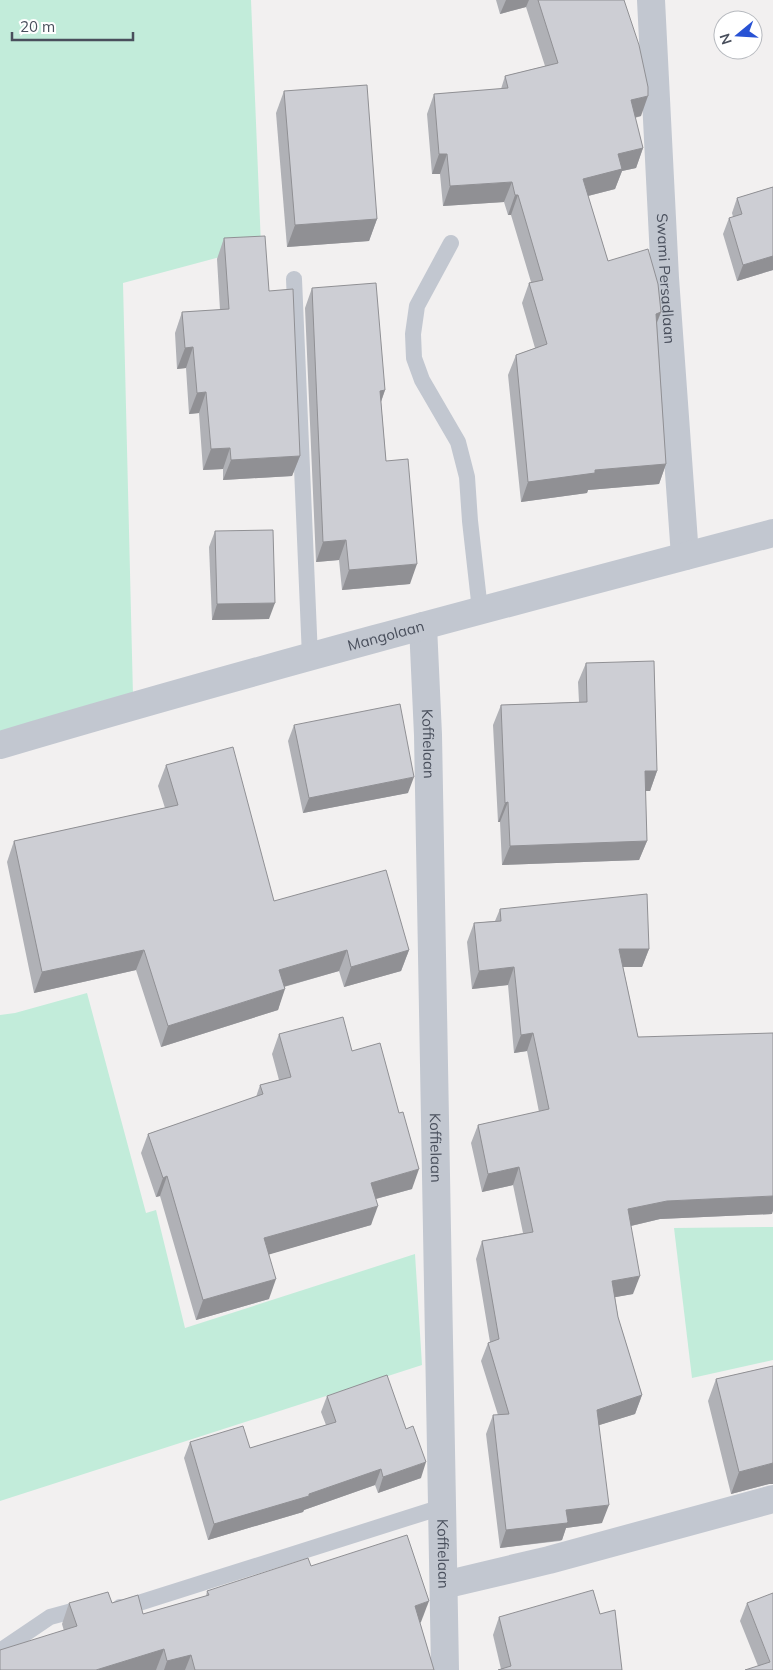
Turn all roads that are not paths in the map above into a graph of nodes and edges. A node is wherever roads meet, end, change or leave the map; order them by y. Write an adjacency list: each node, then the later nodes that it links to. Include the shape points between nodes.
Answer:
1 (651, 0): 5 (street, Swami Persadlaan, via 665,278)
2 (451, 243): 6 (lane, via 417,306 414,358 422,380 458,442 466,477)
3 (294, 279): 8 (lane)
4 (773, 533): 5 (street, Mangolaan)
5 (685, 556): 6 (street, Mangolaan)
6 (480, 610): 7 (street, Mangolaan)
7 (423, 626): 8 (street, Mangolaan); 11 (street, Koffielaan)
8 (310, 657): 9 (street, Mangolaan)
9 (0, 745)
10 (773, 1499): 12 (street)
11 (442, 1507): 12 (street, Koffielaan); 13 (lane, via 123,1608 103,1602 50,1617)
12 (444, 1585): 14 (street, Koffielaan)
13 (0, 1651)
14 (446, 1670)

